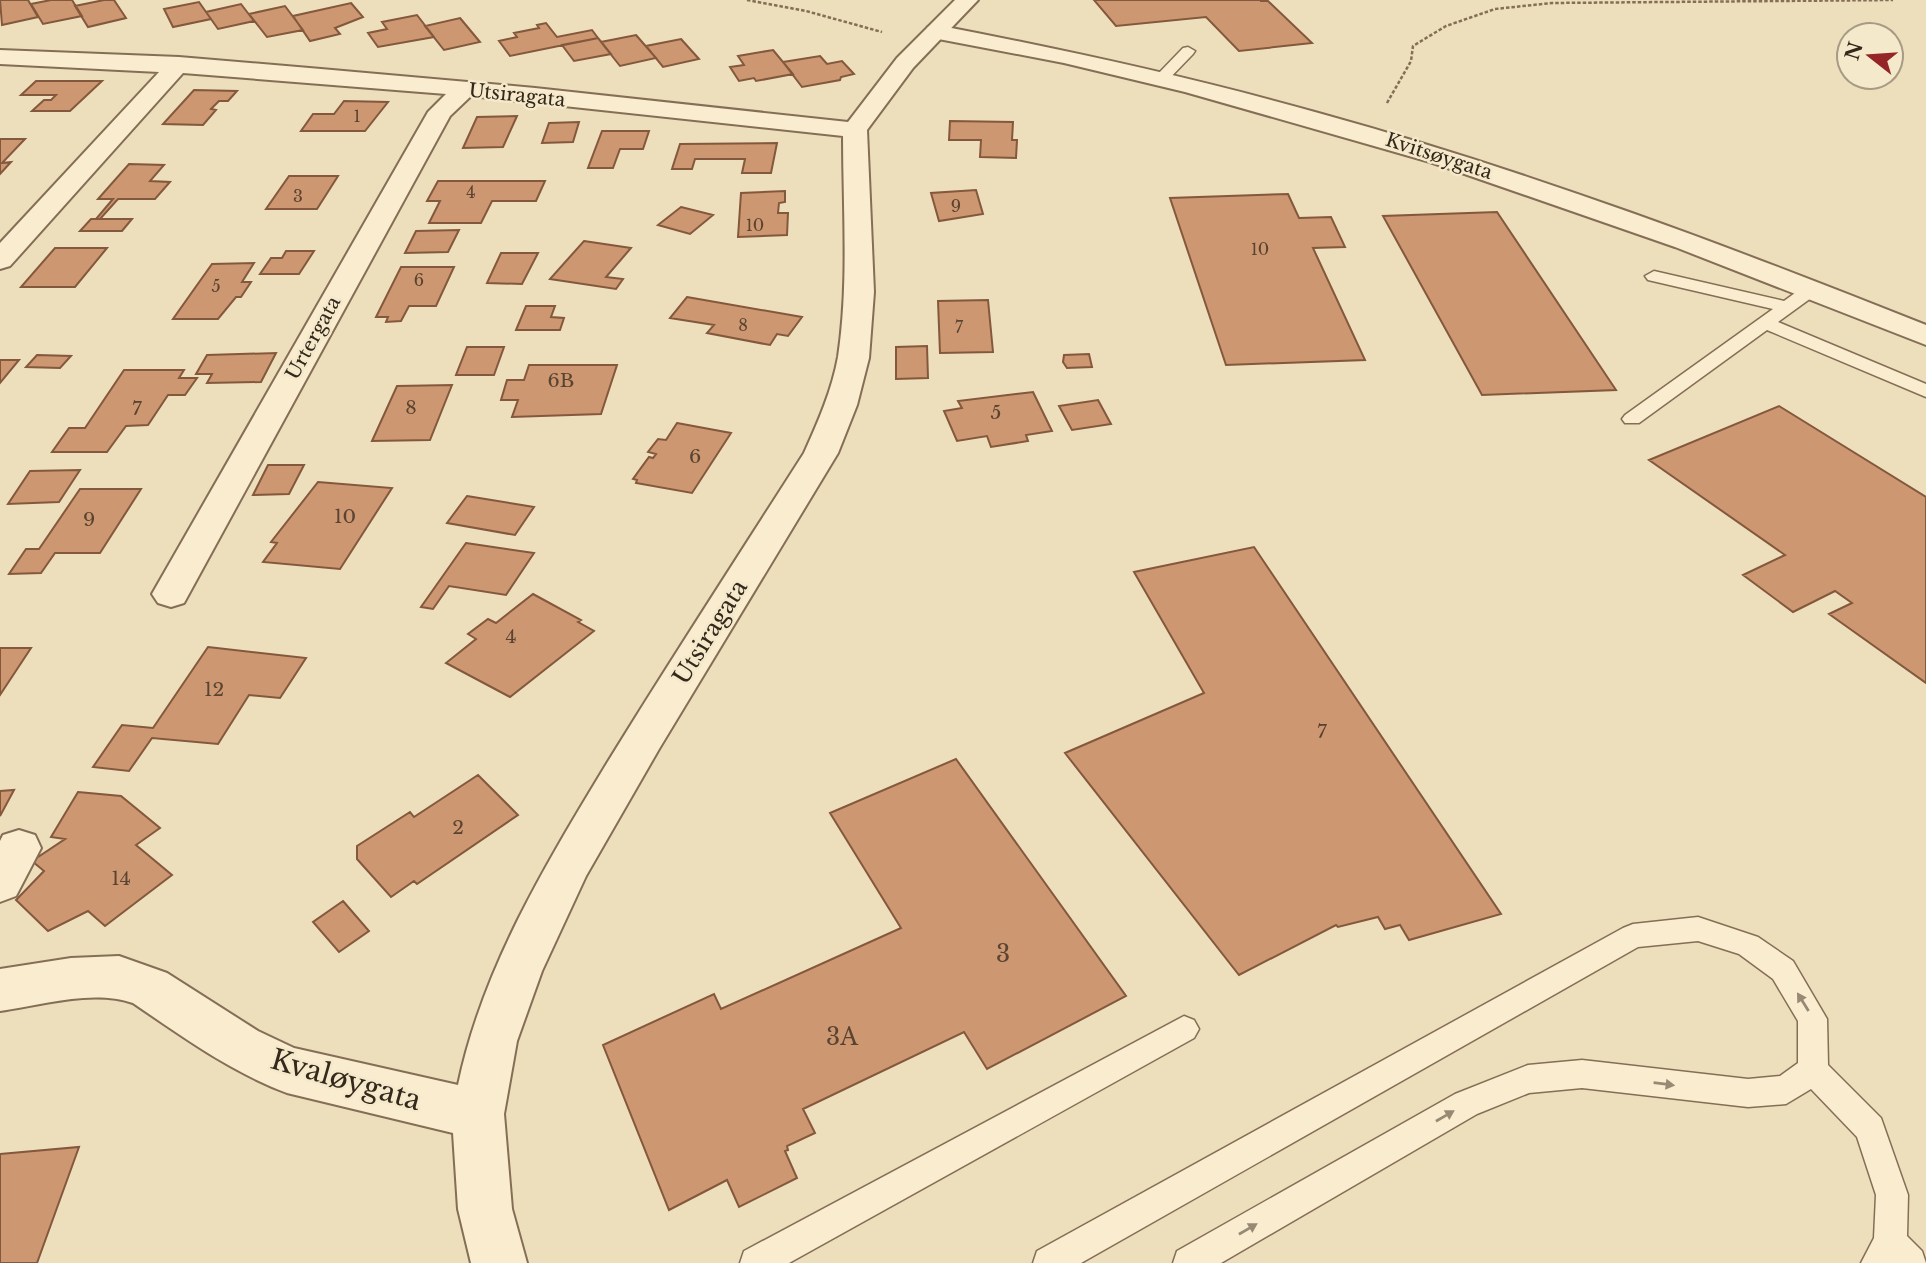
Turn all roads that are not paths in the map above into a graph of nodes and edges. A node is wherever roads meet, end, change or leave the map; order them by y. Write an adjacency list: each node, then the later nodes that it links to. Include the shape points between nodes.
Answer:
1 (967, 0): 2 (street)
2 (931, 37): 6 (street, Kvitsøygata); 8 (street, via 905,63)
3 (1188, 51): 6 (lane)
4 (0, 57): 5 (street, Utsiragata)
5 (179, 64): 7 (street, Utsiragata); 9 (street)
6 (1161, 79): 11 (street, Kvitsøygata, via 1348,127 1584,204)
7 (465, 89): 8 (street, Utsiragata); 17 (street, Urtergata, via 440,112)
8 (855, 130): 21 (street, Utsiragata, via 859,292 853,358 841,405 821,453 568,867 513,982 492,1041)
9 (0, 260)
10 (1654, 276): 12 (lane)
11 (1812, 289): 12 (lane); 14 (street, Kvitsøygata)
12 (1787, 307): 13 (lane)
13 (1766, 323): 15 (lane); 16 (lane)
14 (1926, 336)
15 (1926, 391)
16 (1632, 419)
17 (171, 594)
18 (0, 990): 21 (street, Kvaløygata, via 119,976 150,988 240,1047 287,1070)
19 (1184, 1029): 24 (lane)
20 (1813, 1070): 22 (lane, via 1870,1128 1892,1195); 25 (lane, one-way to 25, via 1813,1019 1783,970 1748,945 1698,929 1633,936); 26 (lane, one-way to 20, via 1466,1104 1528,1079 1582,1074 1748,1093 1786,1090)
21 (478, 1114): 23 (street, via 485,1209)
22 (1892, 1256)
23 (499, 1263)
24 (756, 1263)
25 (1049, 1263)
26 (1189, 1263)

